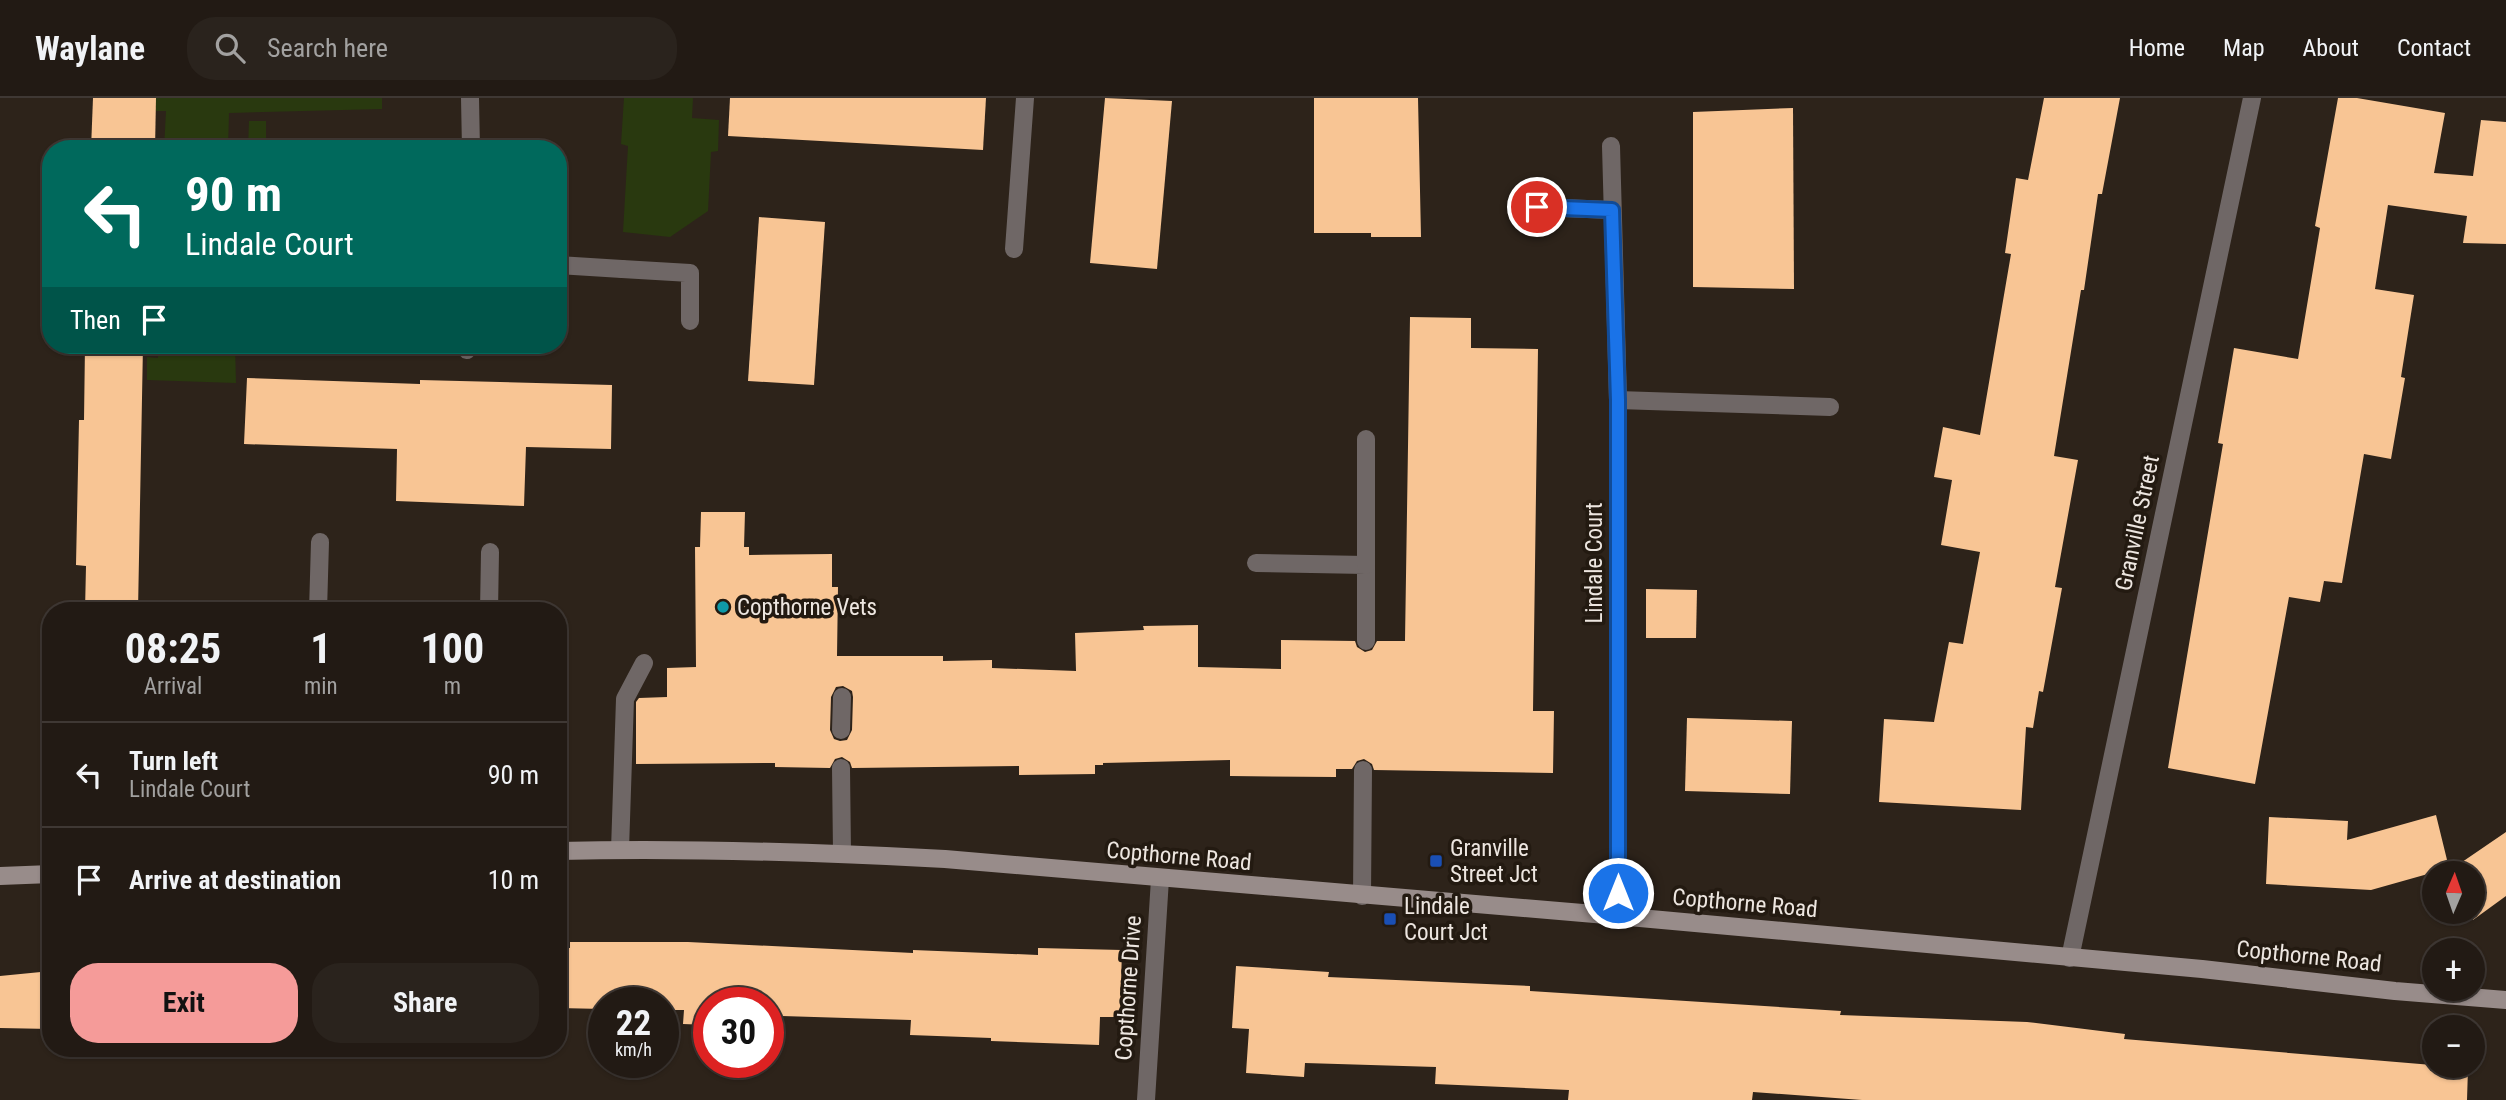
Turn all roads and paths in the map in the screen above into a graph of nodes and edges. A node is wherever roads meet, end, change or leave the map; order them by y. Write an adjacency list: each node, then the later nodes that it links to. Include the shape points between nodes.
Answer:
1 (470, 98): 4 (street)
2 (1025, 98): 8 (street)
3 (2252, 98): 34 (street, Granville Street)
4 (471, 140)
5 (1611, 146): 7 (street, Lindale Court)
6 (1537, 207): 7 (street)
7 (1612, 210): 11 (street, Lindale Court)
8 (1014, 249)
9 (567, 266): 10 (street, via 690,273)
10 (690, 321)
11 (1618, 400): 12 (street); 33 (street, Lindale Court)
12 (1830, 407)
13 (1366, 439): 17 (street)
14 (320, 542): 18 (street)
15 (490, 552): 19 (street)
16 (1256, 564): 17 (street)
17 (1366, 565): 20 (street)
18 (318, 602)
19 (489, 602)
20 (1366, 641)
21 (644, 663): 26 (street, via 625,699)
22 (842, 697): 23 (street)
23 (841, 730)
24 (841, 768): 28 (street)
25 (1363, 770): 32 (street)
26 (620, 850): 27 (main road, Copthorne Road); 28 (main road, Copthorne Road)
27 (567, 851)
28 (842, 853): 31 (main road, Copthorne Road)
29 (42, 874): 30 (main road)
30 (0, 876)
31 (1160, 879): 32 (main road, Copthorne Road); 36 (street, Copthorne Drive)
32 (1362, 896): 33 (main road, Copthorne Road)
33 (1618, 916): 34 (main road, Copthorne Road)
34 (2070, 958): 35 (main road, Copthorne Road)
35 (2506, 1000)
36 (1146, 1100)

